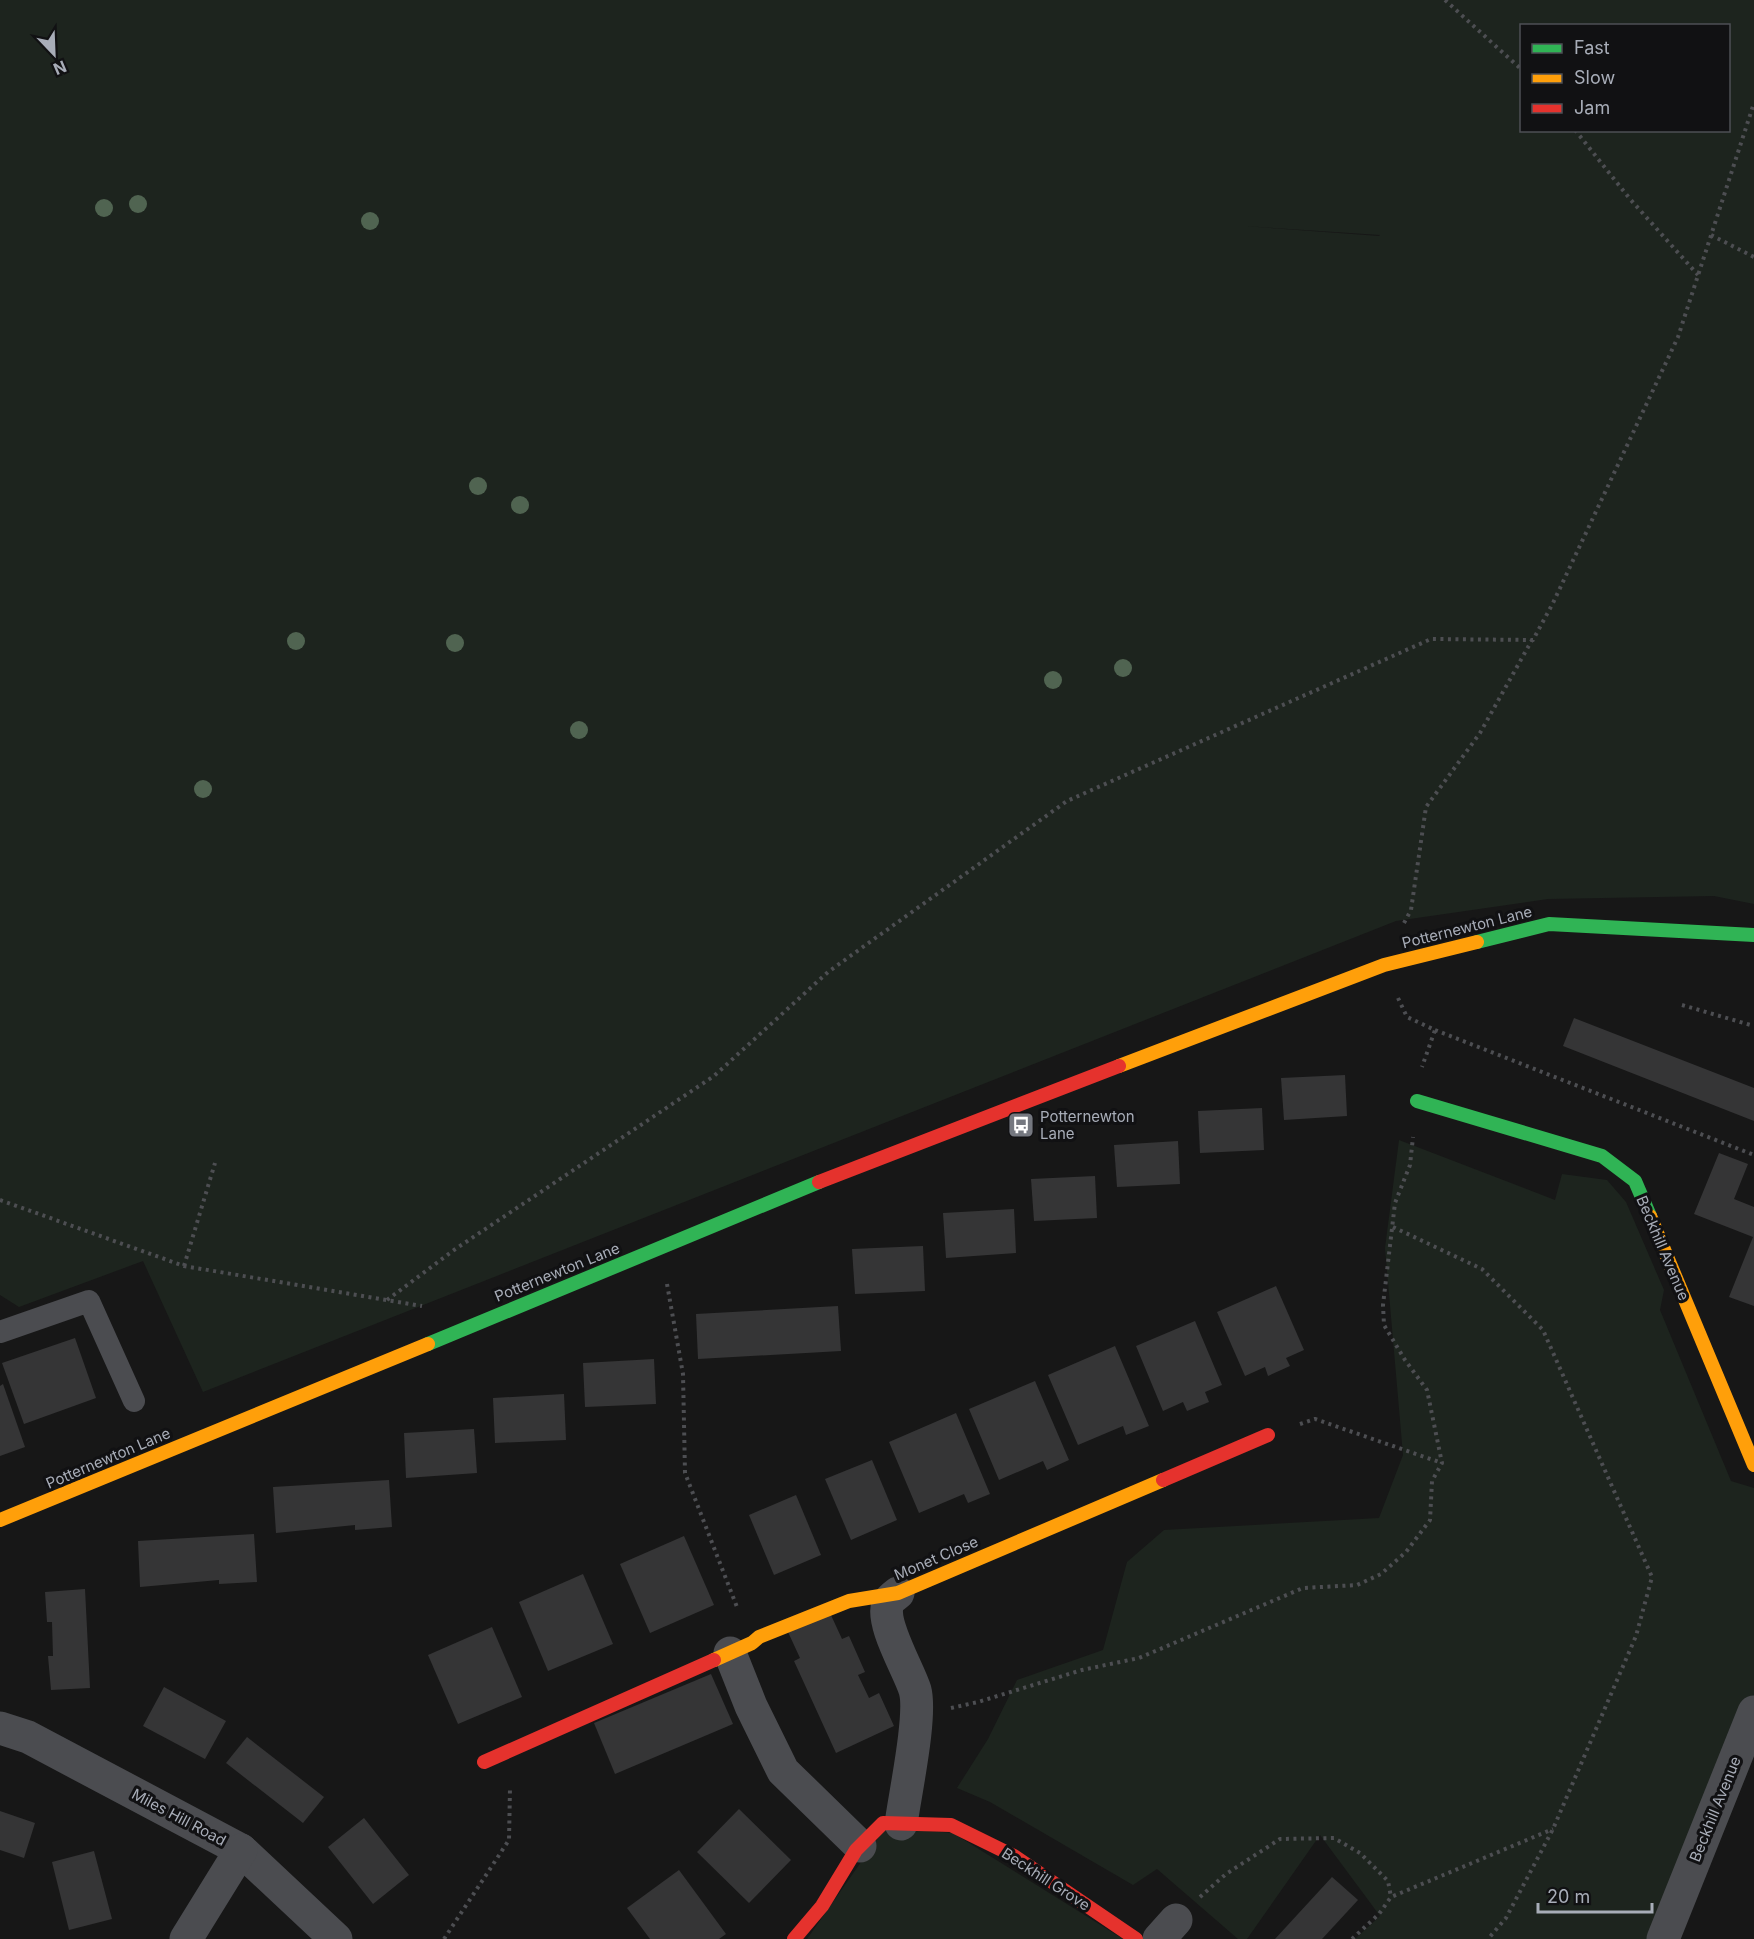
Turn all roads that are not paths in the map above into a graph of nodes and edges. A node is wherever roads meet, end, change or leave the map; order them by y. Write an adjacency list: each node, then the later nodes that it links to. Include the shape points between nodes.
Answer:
1 (1754, 935): 7 (main road, Potternewton Lane, via 1549,924 1384,966 878,1158)
2 (1417, 1101): 6 (main road, Beckhill Avenue, via 1602,1156 1635,1181)
3 (0, 1332): 4 (lane, via 89,1301)
4 (134, 1401)
5 (1268, 1434): 8 (main road, Monet Close)
6 (1754, 1465)
7 (0, 1520)
8 (898, 1593): 9 (main road, Monet Close, via 849,1601); 13 (street, via 888,1601 887,1611 916,1692)
9 (741, 1648): 12 (main road, Monet Close); 14 (street, via 751,1706 783,1771)
10 (1754, 1712): 20 (street, Beckhill Avenue)
11 (0, 1728): 15 (street, Miles Hill Road, via 28,1737)
12 (484, 1762)
13 (901, 1824): 14 (main road, Beckhill Grove, via 883,1823); 19 (main road, Beckhill Grove, via 951,1825 1004,1850)
14 (860, 1846): 18 (main road, Beckhill Grove, via 822,1906)
15 (241, 1850): 16 (street); 17 (street, Miles Hill Road)
16 (186, 1939)
17 (336, 1939)
18 (794, 1939)
19 (1136, 1939)
20 (1663, 1939)

